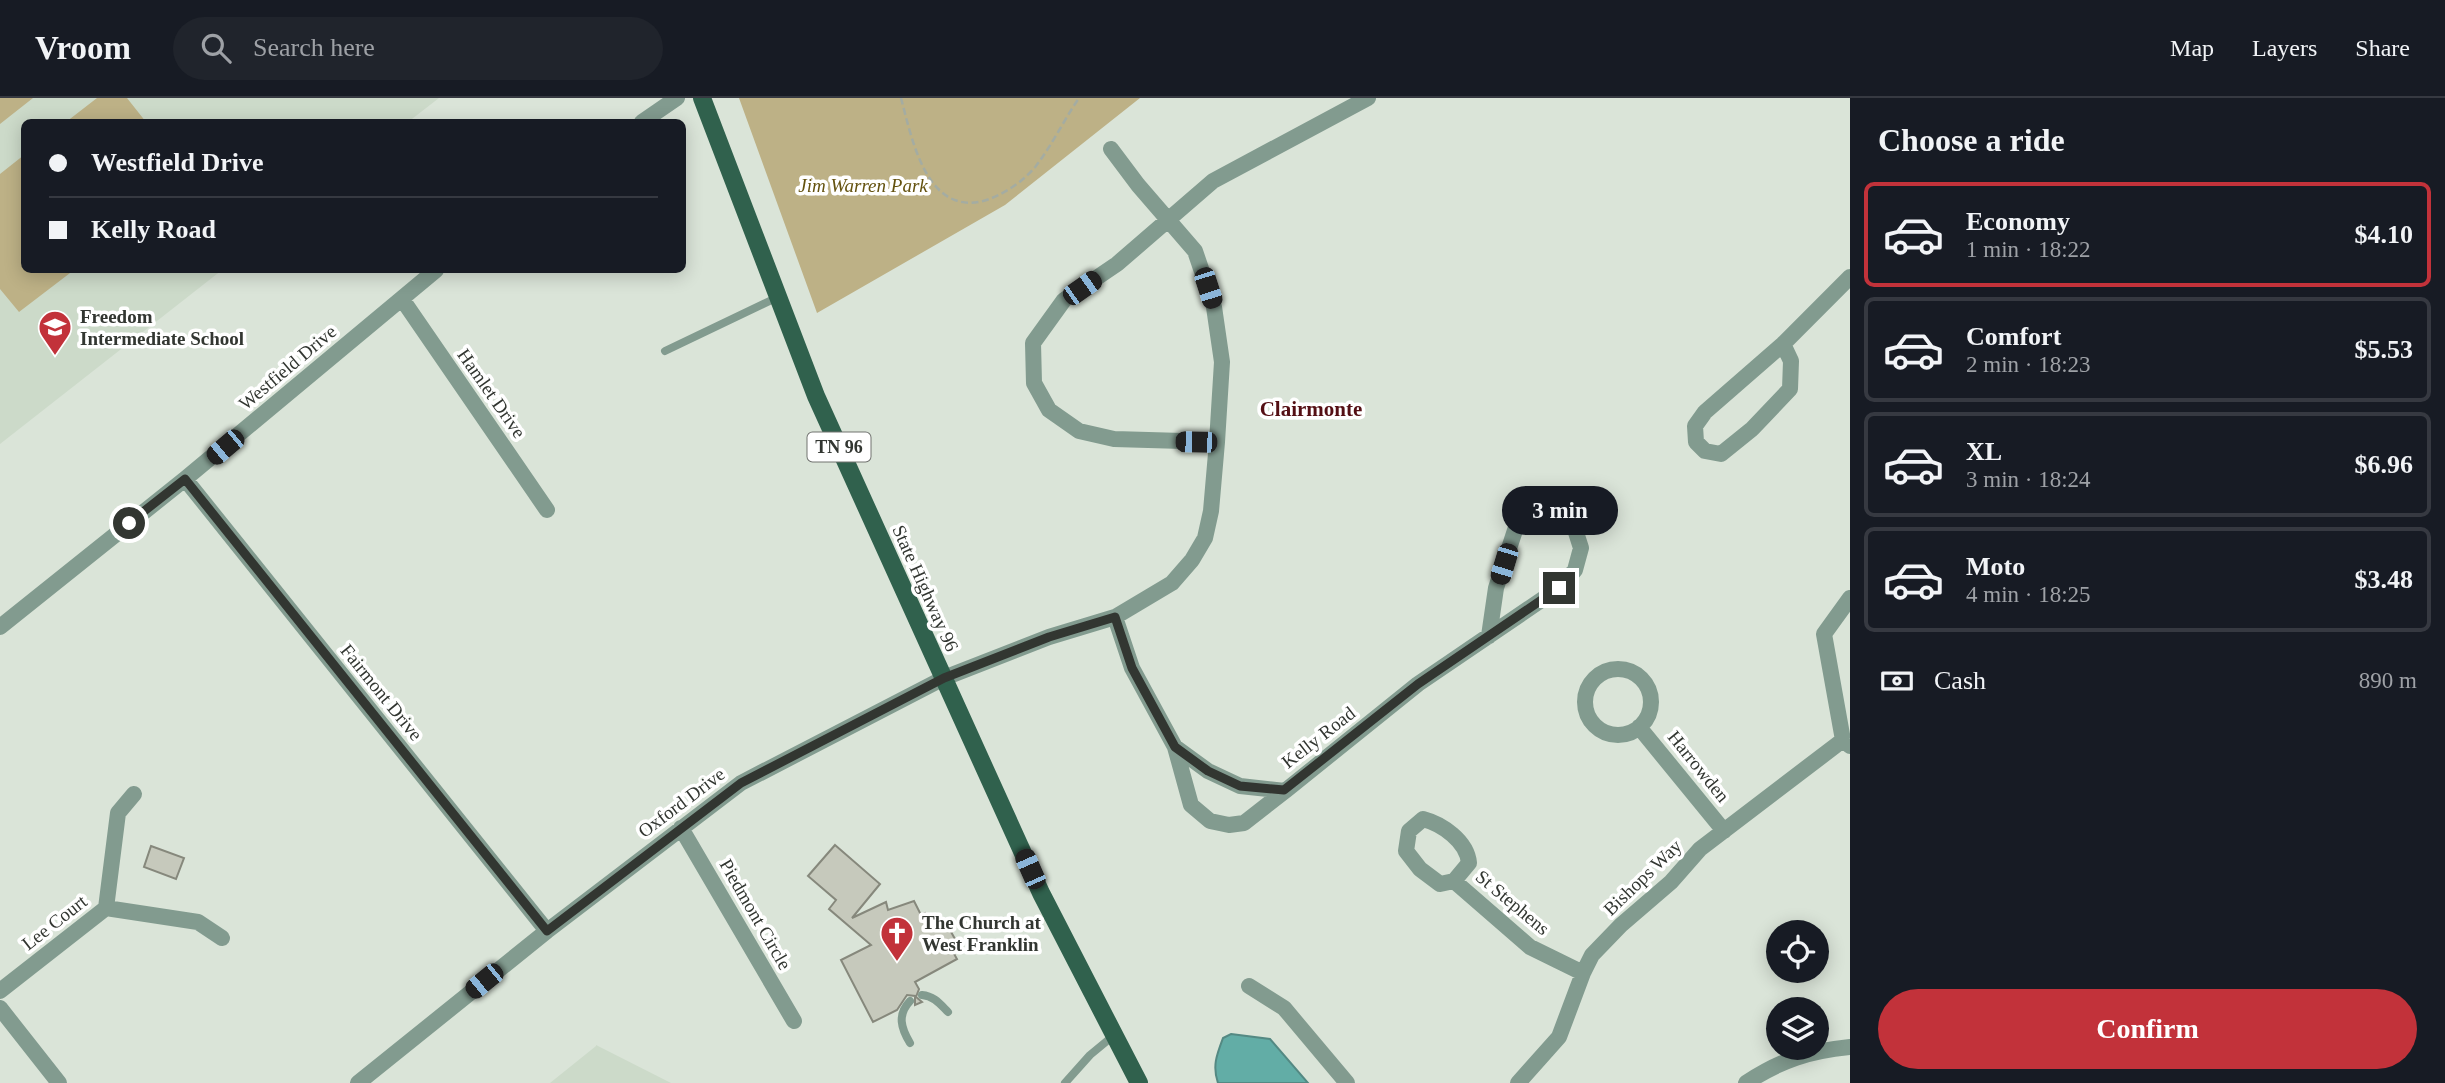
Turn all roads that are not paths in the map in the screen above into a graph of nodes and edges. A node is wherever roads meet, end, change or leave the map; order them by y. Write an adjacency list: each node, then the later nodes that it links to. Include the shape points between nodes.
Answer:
1 (677, 98): 4 (street)
2 (702, 98): 9 (main road, State Highway 96 / TN 96)
3 (1368, 98): 6 (street, via 1213,181)
4 (646, 119)
5 (1111, 149): 6 (street, Oxford Drive)
6 (1167, 219): 13 (street, Oxford Drive, via 1195,251 1214,307 1222,362); 13 (street, via 1117,264 1064,300 1033,343 1034,383 1049,410 1079,431 1114,439)
7 (432, 273): 10 (street, Westfield Drive)
8 (1850, 277): 11 (street)
9 (778, 297): 12 (lane); 20 (main road, State Highway 96 / TN 96, via 817,396)
10 (401, 299): 14 (street, Westfield Drive); 15 (street, Hamlet Drive)
11 (1783, 344): 11 (street, via 1705,412 1695,426 1696,442 1705,451 1721,454 1790,389 1791,361)
12 (665, 351)
13 (1217, 442): 17 (street, Oxford Drive, via 1208,524 1192,560 1172,583)
14 (185, 479): 18 (street, Westfield Drive); 30 (street, Fairmont Drive)
15 (547, 510)
16 (1850, 598): 22 (street, via 1824,634)
17 (1115, 617): 20 (street, Oxford Drive); 23 (street, Kelly Road, via 1132,668)
18 (0, 627)
19 (1489, 636): 19 (street, Kelly Road, via 1559,588 1575,570 1581,548 1573,523 1549,503 1521,512 1496,588); 24 (street, Kelly Road, via 1418,684)
20 (944, 678): 26 (street, Oxford Drive, via 741,783); 40 (main road, State Highway 96 / TN 96, via 1041,893)
21 (1639, 727): 21 (street, Harrowden, via 1618,735 1597,728 1585,709 1588,687 1595,678 1614,669 1634,673 1642,680 1651,699); 27 (street, Harrowden)
22 (1846, 743): 27 (street, Bishops Way)
23 (1175, 747): 24 (street, Kelly Road, via 1208,771 1240,786); 24 (street, via 1191,806 1210,821 1244,823)
24 (1284, 790)
25 (134, 794): 29 (street, Lee Court, via 118,813)
26 (681, 828): 30 (street, Oxford Drive); 39 (street, Piedmont Circle)
27 (1724, 831): 32 (street, Bishops Way, via 1621,925 1592,955)
28 (1454, 881): 32 (street, St Stephens, via 1530,947)
29 (106, 908): 31 (street, via 198,922); 34 (street, Lee Court)
30 (547, 931): 44 (street, Oxford Drive)
31 (222, 938)
32 (1583, 973): 48 (street, Bishops Way, via 1559,1037)
33 (1249, 986): 47 (street, via 1284,1008)
34 (0, 991)
35 (922, 995): 38 (lane)
36 (910, 1001): 41 (lane, via 901,1020)
37 (0, 1008): 43 (street)
38 (948, 1012)
39 (794, 1021)
40 (1113, 1036): 45 (lane); 46 (main road, State Highway 96 / TN 96)
41 (910, 1043)
42 (1850, 1047): 49 (street, via 1814,1051 1767,1069)
43 (59, 1083)
44 (358, 1083)
45 (1065, 1083)
46 (1139, 1083)
47 (1347, 1083)
48 (1518, 1083)
49 (1746, 1083)

